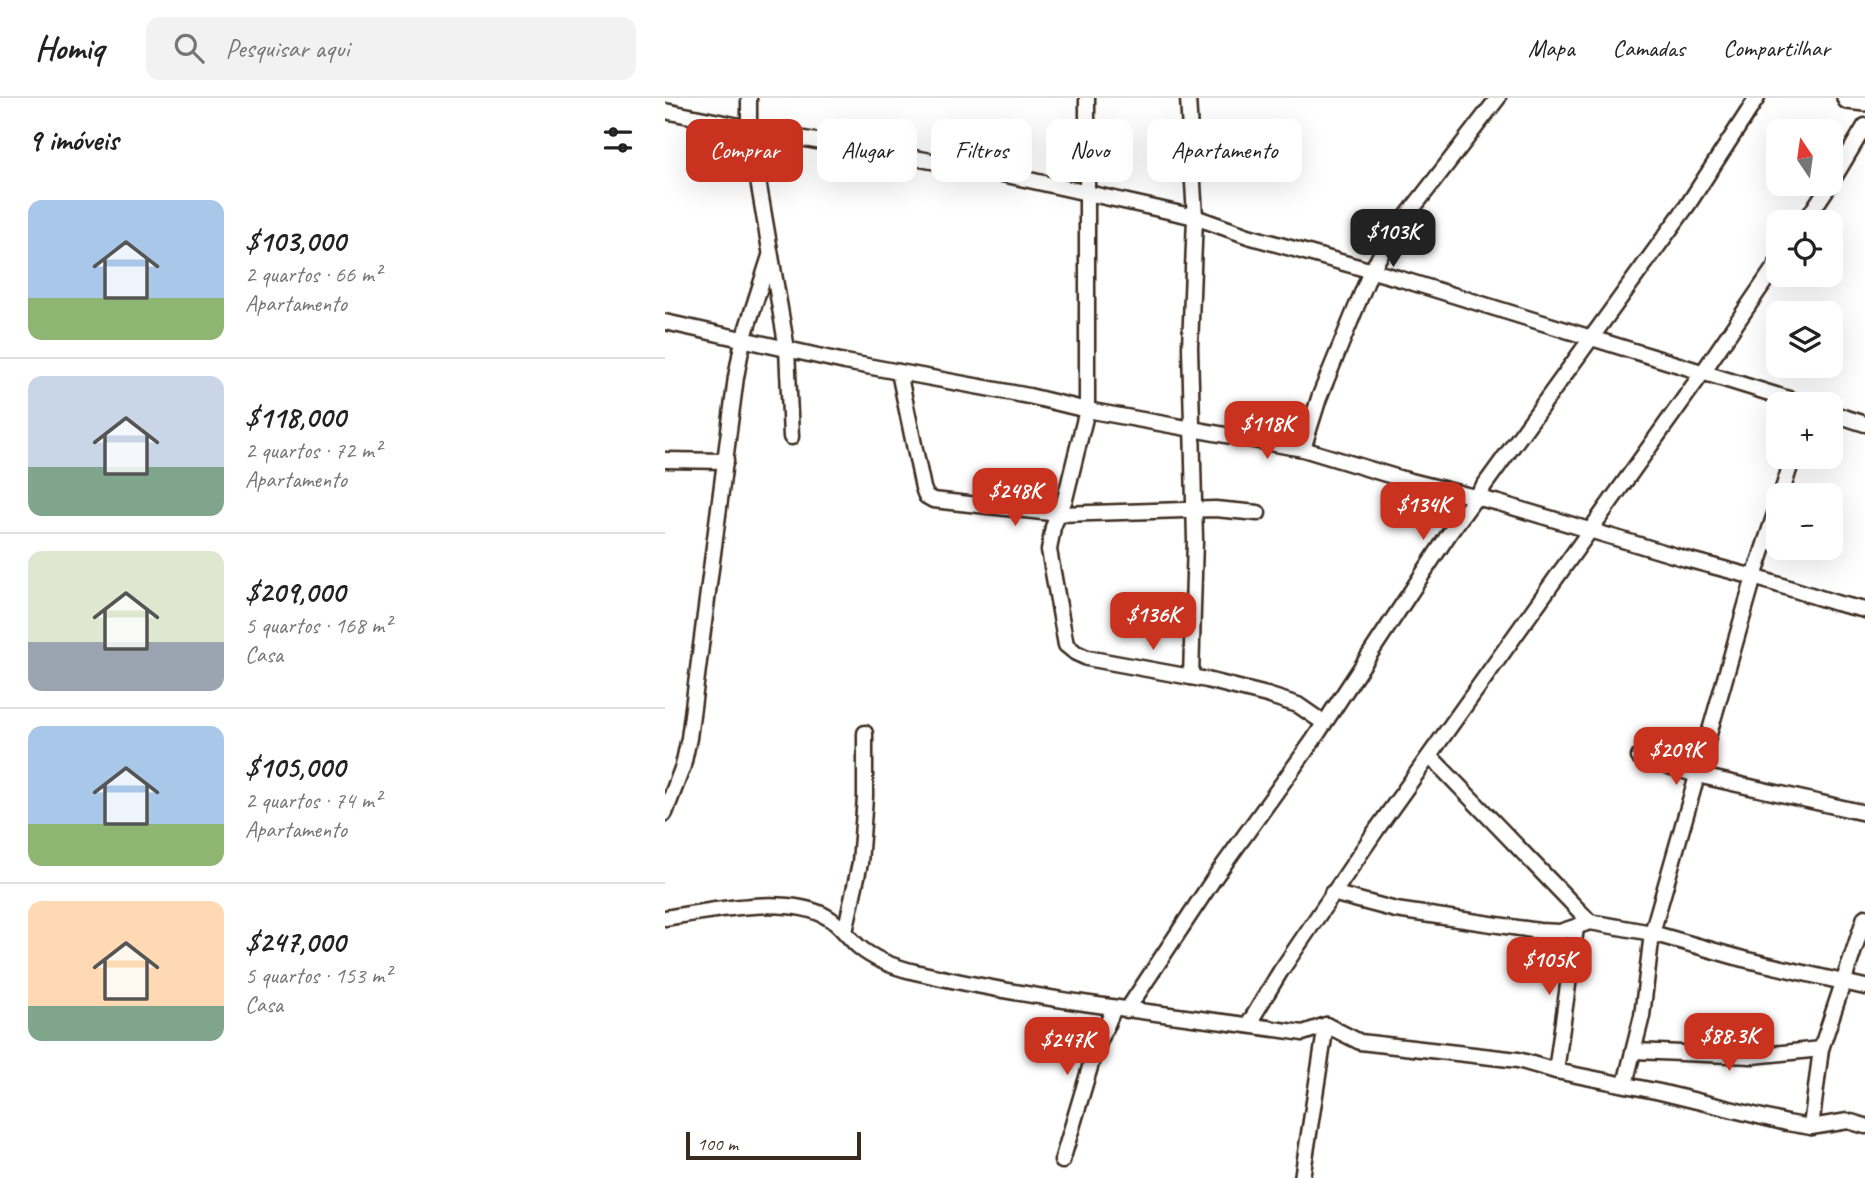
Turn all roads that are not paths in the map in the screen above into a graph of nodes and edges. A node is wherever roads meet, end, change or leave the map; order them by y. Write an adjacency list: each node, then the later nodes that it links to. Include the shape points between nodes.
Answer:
1 (749, 98): 10 (street)
2 (1087, 98): 15 (street)
3 (1188, 98): 16 (street)
4 (1498, 98): 18 (street, via 1392,234)
5 (1757, 98): 21 (street, via 1700,188)
6 (1848, 98): 7 (main road)
7 (1865, 100)
8 (665, 111): 9 (street)
9 (705, 119)
10 (749, 119)
11 (1865, 127): 13 (street)
12 (803, 137): 15 (street, via 989,170)
13 (1843, 162)
14 (758, 182): 17 (street)
15 (1086, 193): 16 (street); 27 (street)
16 (1195, 217): 18 (street); 30 (street, via 1190,348)
17 (770, 256): 22 (street); 23 (street)
18 (1371, 271): 21 (street); 32 (street)
19 (1766, 280): 25 (street)
20 (665, 322): 22 (street)
21 (1591, 339): 25 (street); 35 (street)
22 (743, 340): 23 (street); 34 (street)
23 (787, 349): 24 (street); 31 (street)
24 (899, 372): 27 (street); 38 (street, via 926,496)
25 (1703, 372): 26 (street); 39 (street)
26 (1767, 392)
27 (1087, 410): 30 (street); 38 (street)
28 (1843, 416): 29 (street)
29 (1865, 424)
30 (1194, 430): 32 (street); 36 (street)
31 (791, 437)
32 (1303, 449): 35 (street)
33 (665, 460): 34 (street)
34 (726, 461): 49 (street, via 689,738)
35 (1475, 496): 39 (street); 44 (street)
36 (1194, 510): 37 (street); 38 (street); 43 (street)
37 (1258, 513)
38 (1061, 514): 43 (street, via 1049,550 1066,645 1087,658)
39 (1591, 531): 41 (street); 46 (street)
40 (1766, 541): 41 (street)
41 (1754, 577): 42 (street); 48 (street)
42 (1865, 610)
43 (1191, 677): 44 (street, via 1298,705)
44 (1324, 723): 60 (street)
45 (865, 733): 56 (street, via 860,863)
46 (1430, 756): 51 (street); 54 (street)
47 (1639, 757): 48 (street)
48 (1697, 775): 50 (street); 57 (street)
49 (666, 807)
50 (1865, 813)
51 (1332, 893): 55 (street, via 1397,911 1539,932); 61 (street)
52 (1865, 917): 58 (street)
53 (665, 918): 56 (street, via 708,910 798,906 830,918)
54 (1590, 922): 55 (street); 57 (street)
55 (1576, 928): 65 (street)
56 (845, 932): 60 (street, via 870,955 913,971)
57 (1652, 933): 58 (street); 64 (street)
58 (1843, 982): 59 (street); 63 (street)
59 (1865, 987)
60 (1121, 1009): 61 (street); 69 (street, via 1093,1057)
61 (1248, 1025): 62 (street, via 1303,1033)
62 (1326, 1025): 65 (street, via 1360,1042 1518,1060); 70 (street)
63 (1821, 1048): 64 (street, via 1752,1056); 68 (street)
64 (1635, 1051): 66 (street)
65 (1556, 1071): 66 (street)
66 (1625, 1084): 68 (street)
67 (1865, 1126): 68 (street, via 1848,1121)
68 (1811, 1127)
69 (1062, 1161)
70 (1302, 1178)

